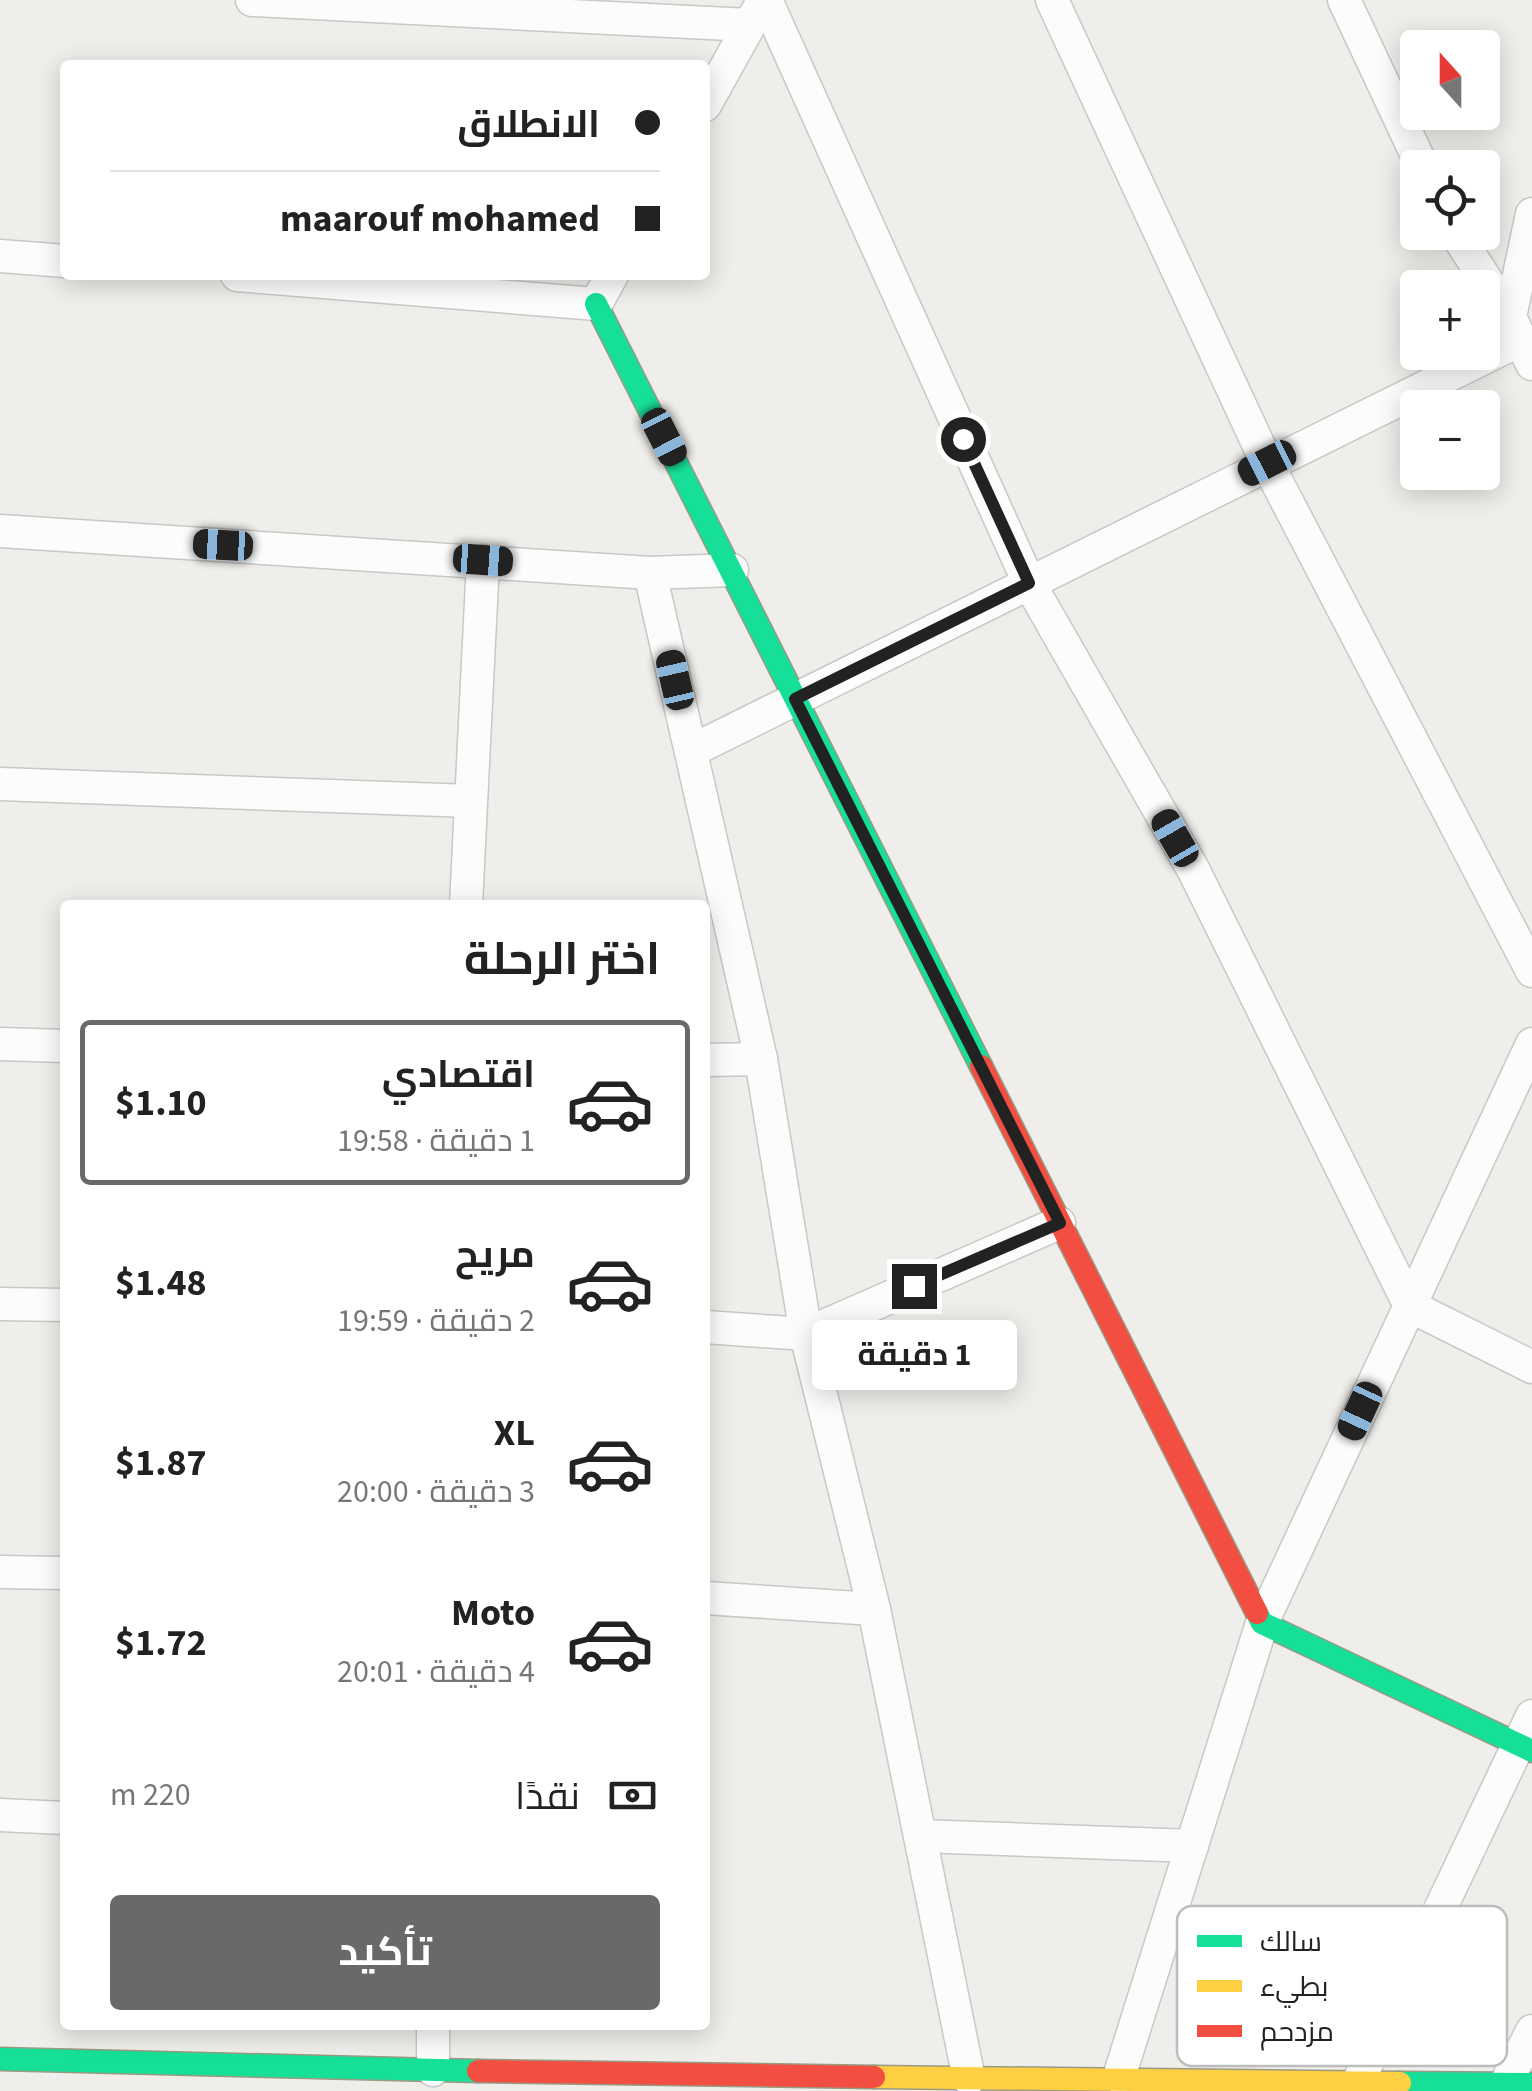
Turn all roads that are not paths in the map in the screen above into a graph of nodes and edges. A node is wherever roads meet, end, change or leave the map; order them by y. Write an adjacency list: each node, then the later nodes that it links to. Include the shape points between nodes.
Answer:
1 (252, 0): 4 (street)
2 (1052, 0): 16 (street)
3 (1344, 0): 6 (street)
4 (760, 8): 5 (street); 21 (street)
5 (710, 96)
6 (1414, 150)
7 (1532, 214): 10 (street)
8 (1466, 250): 15 (street)
9 (0, 256): 11 (street)
10 (1526, 259): 15 (street)
11 (60, 261)
12 (299, 280): 14 (street)
13 (609, 280): 14 (street)
14 (596, 304): 19 (street)
15 (1521, 341): 16 (street)
16 (1267, 463): 21 (street); 27 (street)
17 (0, 531): 18 (street)
18 (483, 560): 20 (street); 25 (street)
19 (732, 570): 20 (street); 22 (street)
20 (650, 573): 23 (street)
21 (1029, 583): 22 (street); 36 (street, via 1193,869)
22 (795, 699): 23 (street); 33 (street)
23 (692, 751): 31 (street)
24 (0, 784): 25 (street)
25 (470, 801): 26 (street)
26 (466, 900)
27 (1532, 971)
28 (0, 1044): 30 (street)
29 (1532, 1044): 36 (street)
30 (60, 1046)
31 (761, 1059): 32 (street); 38 (street)
32 (710, 1060)
33 (1060, 1223): 38 (street); 44 (street)
34 (0, 1304): 35 (street)
35 (60, 1305)
36 (1410, 1306): 39 (street); 44 (street)
37 (710, 1327): 38 (street)
38 (806, 1334): 43 (street)
39 (1532, 1368)
40 (0, 1572): 41 (street)
41 (60, 1573)
42 (710, 1598): 43 (street)
43 (874, 1609): 48 (street)
44 (1262, 1623): 45 (street); 49 (street)
45 (1527, 1737): 50 (street)
46 (0, 1814): 47 (street)
47 (60, 1818)
48 (920, 1836): 49 (street); 57 (street)
49 (1192, 1846): 56 (street)
50 (1444, 1906)
51 (433, 2030): 55 (street)
52 (1532, 2031): 59 (street)
53 (0, 2059): 55 (street)
54 (1366, 2066): 58 (street)
55 (432, 2070): 57 (street)
56 (1120, 2077): 57 (street); 58 (street)
57 (968, 2078)
58 (1359, 2080): 59 (street)
59 (1519, 2083)

